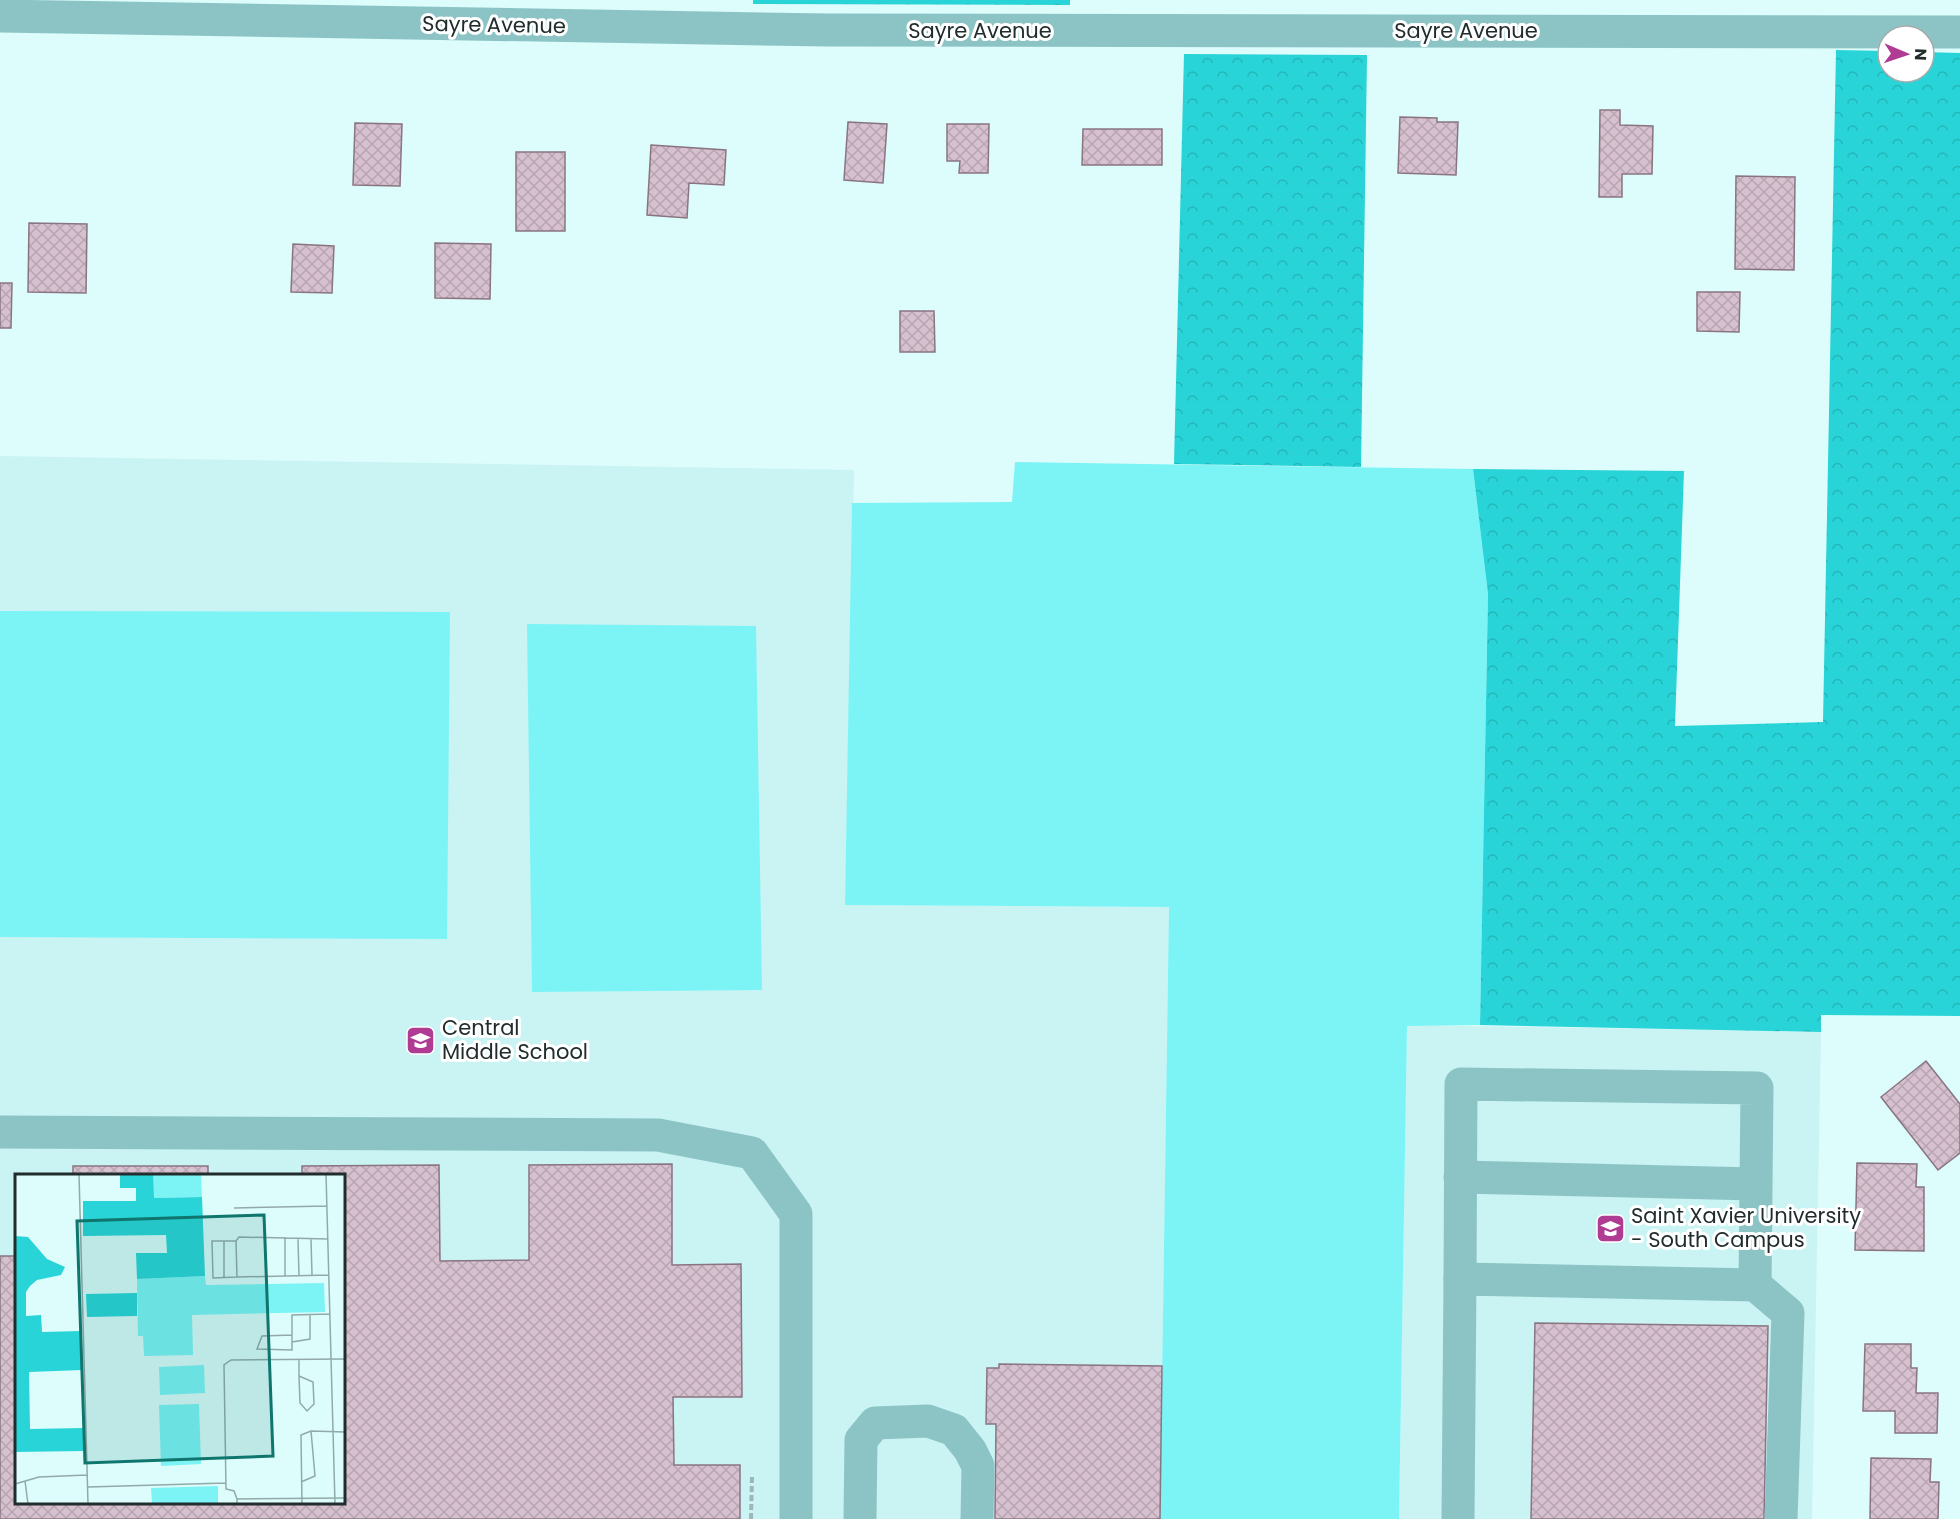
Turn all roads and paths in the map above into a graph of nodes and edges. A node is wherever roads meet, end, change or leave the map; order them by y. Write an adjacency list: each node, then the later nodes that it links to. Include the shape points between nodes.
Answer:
1 (0, 16): 2 (street, Sayre Avenue, via 828,30)
2 (1960, 32)
3 (0, 1132): 10 (street, via 658,1135 752,1153 796,1214)
4 (1460, 1177): 5 (street); 5 (street, via 1461,1084 1757,1088); 6 (street)
5 (1755, 1184): 7 (street)
6 (1460, 1279): 7 (street); 13 (street)
7 (1755, 1285): 14 (street, via 1788,1313)
8 (752, 1475): 9 (path)
9 (751, 1519)
10 (796, 1519)
11 (860, 1519): 12 (street, via 861,1440 875,1423 928,1421 954,1431 970,1450 978,1466)
12 (977, 1519)
13 (1458, 1519)
14 (1781, 1519)

